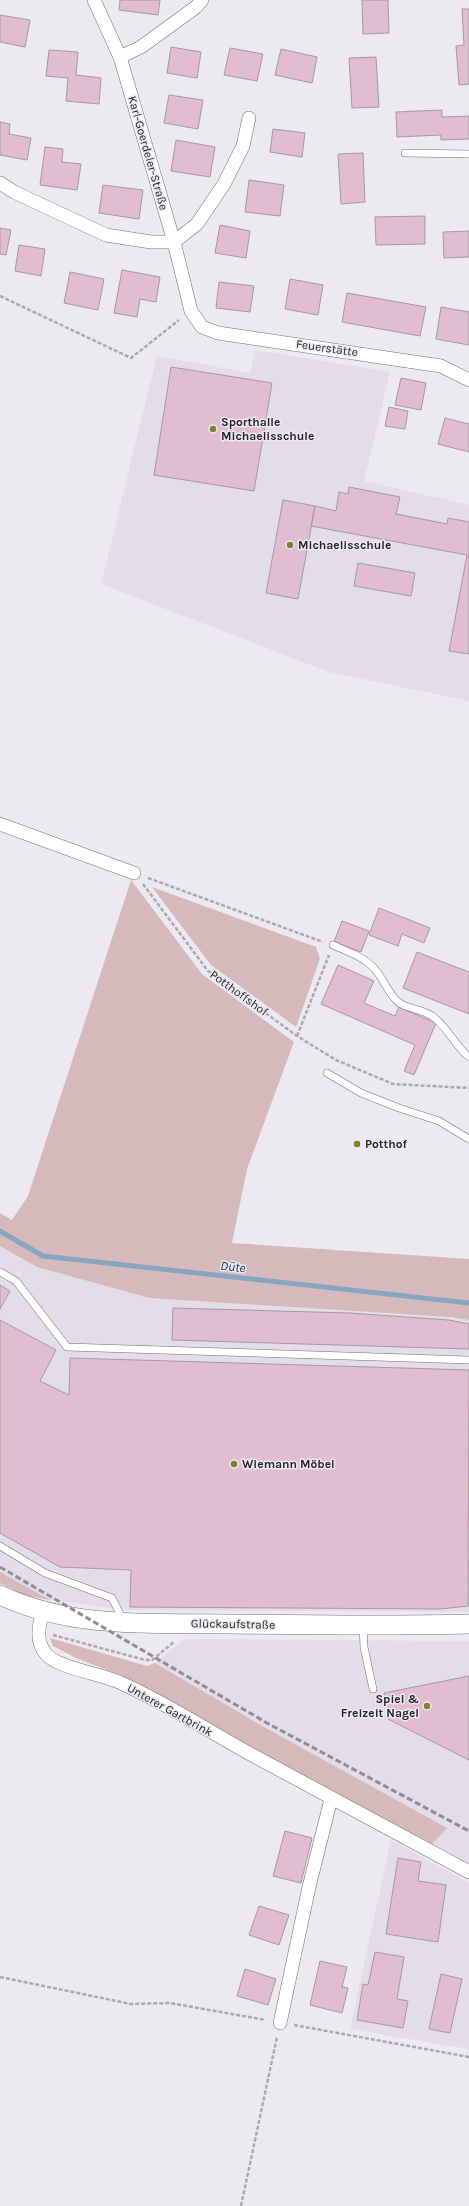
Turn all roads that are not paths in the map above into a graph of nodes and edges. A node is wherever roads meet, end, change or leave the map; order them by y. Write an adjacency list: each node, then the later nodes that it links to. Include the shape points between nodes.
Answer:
1 (94, 0): 3 (street, Karl-Goerdeler-Straße)
2 (202, 0): 3 (street, via 141,48)
3 (120, 57): 8 (street, Karl-Goerdeler-Straße)
4 (249, 118): 8 (street, via 243,146 224,184 197,224)
5 (405, 153): 6 (lane)
6 (469, 154)
7 (0, 183): 8 (street, via 106,235 151,242)
8 (174, 242): 9 (street, Karl-Goerdeler-Straße)
9 (191, 311): 10 (street, Feuerstätte, via 202,327 218,333 441,366)
10 (469, 380)
11 (0, 824): 12 (street)
12 (134, 873)
13 (333, 945): 14 (lane, via 362,958 374,968 400,1003 431,1015 458,1048)
14 (469, 1057)
15 (327, 1073): 16 (lane, via 361,1092 439,1121)
16 (469, 1139)
17 (0, 1272): 18 (lane, via 16,1281 67,1347)
18 (469, 1360)
19 (0, 1546): 22 (lane, via 45,1573 112,1598)
20 (0, 1595): 21 (main road, Glückaufstraße)
21 (43, 1610): 22 (main road, Glückaufstraße, via 80,1619); 26 (street, Unterer Gartbrink, via 39,1640 45,1654 55,1661 120,1682)
22 (124, 1622): 24 (main road, Glückaufstraße)
23 (469, 1624): 24 (main road, Glückaufstraße)
24 (363, 1626): 25 (lane, via 364,1647)
25 (373, 1688)
26 (331, 1799): 27 (street, Unterer Gartbrink); 28 (street)
27 (469, 1872)
28 (280, 2023)

